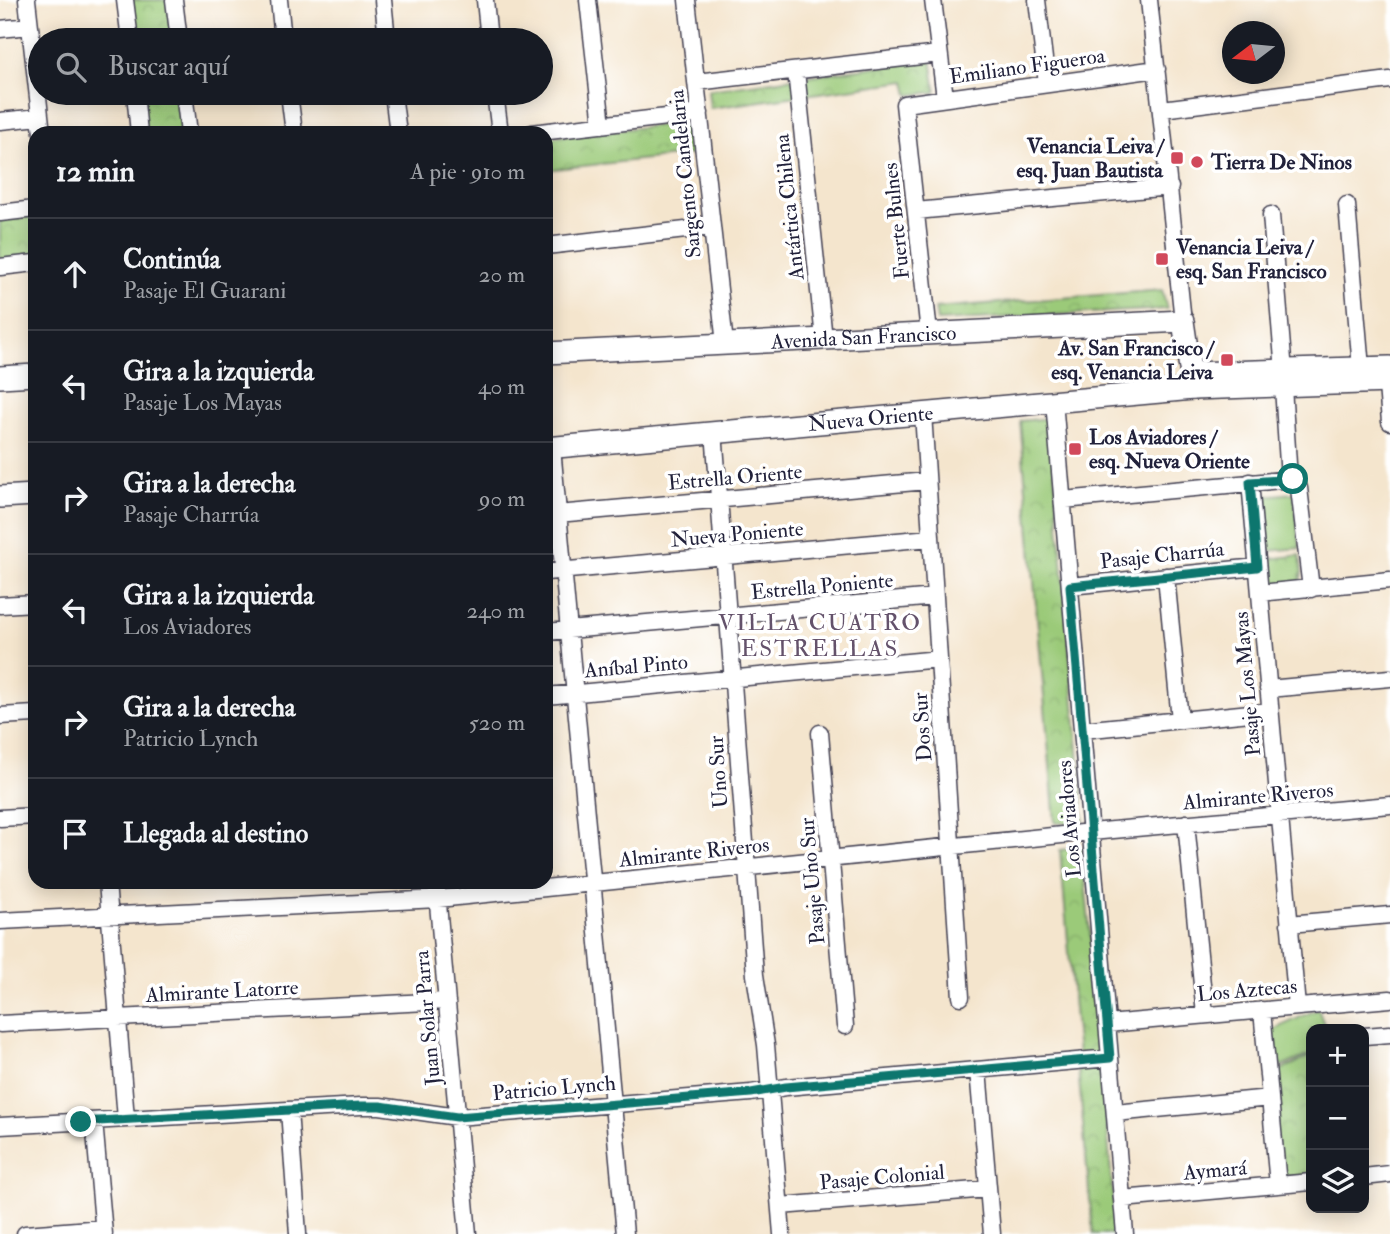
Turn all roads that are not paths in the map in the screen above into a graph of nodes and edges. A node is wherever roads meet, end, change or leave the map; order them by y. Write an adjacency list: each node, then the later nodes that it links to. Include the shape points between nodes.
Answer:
1 (27, 0): 12 (street)
2 (125, 0): 13 (street)
3 (174, 0): 14 (street)
4 (279, 0): 15 (street)
5 (383, 0): 16 (street)
6 (485, 0): 17 (street)
7 (588, 0): 37 (street)
8 (687, 0): 23 (street, Sargento Candelaria)
9 (933, 0): 19 (street)
10 (1037, 0): 24 (street)
11 (1149, 0): 20 (street)
12 (30, 26): 18 (street)
13 (128, 28)
14 (177, 28)
15 (282, 28)
16 (386, 28)
17 (488, 28)
18 (0, 29)
19 (939, 54): 21 (street, Emiliano Figueroa); 25 (street)
20 (1157, 69): 24 (street, Emiliano Figueroa); 33 (street)
21 (796, 71): 23 (street, Emiliano Figueroa); 56 (street, Antártica Chilena)
22 (1390, 80): 33 (street)
23 (696, 82): 34 (street, Sargento Candelaria)
24 (1046, 84): 25 (street, Emiliano Figueroa)
25 (944, 98): 26 (street, Emiliano Figueroa)
26 (904, 104): 47 (street, Fuerte Bulnes)
27 (39, 105): 36 (street)
28 (136, 105): 38 (street)
29 (186, 105): 39 (street)
30 (290, 105): 40 (street)
31 (394, 105): 41 (street)
32 (496, 105): 42 (street)
33 (1162, 109): 44 (street)
34 (700, 113): 37 (street); 50 (street, Sargento Candelaria)
35 (0, 121): 36 (street)
36 (41, 125)
37 (602, 125): 43 (street)
38 (138, 126)
39 (188, 126)
40 (293, 126)
41 (397, 126)
42 (499, 126)
43 (553, 131)
44 (1170, 187): 47 (street); 54 (street)
45 (1347, 205): 59 (street)
46 (28, 210): 48 (street)
47 (916, 211): 55 (street, Fuerte Bulnes)
48 (0, 213)
49 (1271, 215): 63 (street)
50 (712, 228): 51 (street); 57 (street, Sargento Candelaria)
51 (553, 245)
52 (28, 264): 53 (street)
53 (0, 267)
54 (1183, 321): 55 (main road, Avenida San Francisco); 64 (main road)
55 (929, 333): 56 (main road, Avenida San Francisco)
56 (824, 339): 57 (main road, Avenida San Francisco)
57 (725, 344): 58 (main road, Avenida San Francisco)
58 (553, 353)
59 (1361, 368): 60 (main road); 63 (main road)
60 (1388, 374): 63 (main road); 67 (street)
61 (28, 375): 62 (main road)
62 (0, 377)
63 (1284, 379): 64 (main road); 70 (street)
64 (1192, 381): 65 (main road, Nueva Oriente)
65 (1054, 401): 66 (main road, Nueva Oriente); 76 (street, Los Aviadores)
66 (923, 413): 68 (main road, Nueva Oriente); 71 (street, Dos Sur)
67 (1390, 422)
68 (714, 431): 69 (main road, Nueva Oriente); 75 (street, Uno Sur)
69 (553, 448)
70 (1293, 480): 72 (street); 87 (street, via 1299,488)
71 (928, 481): 75 (street, Estrella Oriente); 79 (street, Dos Sur)
72 (1250, 482): 76 (street); 81 (street, Pasaje Los Mayas)
73 (28, 495): 74 (main road)
74 (0, 497)
75 (719, 499): 77 (street, Estrella Oriente); 80 (street, Uno Sur)
76 (1063, 500): 86 (street, Los Aviadores)
77 (553, 514)
78 (553, 519): 82 (street)
79 (931, 538): 80 (street, Nueva Poniente); 89 (street, Dos Sur)
80 (723, 557): 82 (street, Nueva Poniente); 92 (street, Uno Sur)
81 (1257, 567): 84 (street, Pasaje Charrúa); 88 (street, Pasaje Los Mayas)
82 (563, 571): 83 (street, Nueva Poniente); 93 (street)
83 (553, 572)
84 (1166, 576): 86 (street, Pasaje Charrúa); 104 (street)
85 (1390, 580): 87 (street)
86 (1070, 586): 105 (street, Los Aviadores)
87 (1311, 589): 88 (street)
88 (1259, 593): 98 (street, Pasaje Los Mayas)
89 (935, 597): 92 (street, Estrella Poniente); 95 (street, Dos Sur)
90 (28, 603): 91 (street)
91 (0, 605)
92 (727, 616): 93 (street, Estrella Poniente); 96 (street, Uno Sur)
93 (569, 630): 94 (street, Estrella Poniente); 99 (street)
94 (553, 631)
95 (939, 659): 96 (street, Aníbal Pinto); 113 (street, Dos Sur)
96 (732, 678): 99 (street, Aníbal Pinto); 115 (street, Uno Sur)
97 (1390, 678): 98 (street)
98 (1268, 689): 101 (street, Pasaje Los Mayas)
99 (575, 693): 100 (street, Aníbal Pinto); 116 (street)
100 (553, 695)
101 (1270, 711): 104 (street); 108 (street, Pasaje Los Mayas)
102 (28, 715): 103 (street)
103 (0, 716)
104 (1180, 720): 105 (street)
105 (1082, 730): 112 (street, Los Aviadores)
106 (820, 733): 114 (street, Pasaje Uno Sur)
107 (1390, 805): 108 (street, Almirante Riveros)
108 (1280, 815): 111 (street, Almirante Riveros); 125 (street, Pasaje Los Mayas)
109 (28, 816): 110 (street)
110 (0, 818)
111 (1186, 823): 112 (street, Almirante Riveros); 131 (street)
112 (1091, 832): 113 (street, Almirante Riveros); 134 (street, Los Aviadores)
113 (951, 846): 114 (street, Almirante Riveros); 126 (street, Dos Sur)
114 (831, 859): 115 (street, Almirante Riveros); 135 (street, Pasaje Uno Sur)
115 (746, 867): 116 (street, Almirante Riveros); 140 (street, Uno Sur)
116 (592, 883): 117 (street, Almirante Riveros); 142 (street)
117 (553, 887)
118 (108, 889): 123 (street)
119 (437, 889): 121 (street, Juan Solar Parra)
120 (534, 889): 121 (street, Almirante Riveros)
121 (438, 899): 123 (street, Almirante Riveros); 128 (street, Juan Solar Parra)
122 (1390, 915): 125 (street)
123 (110, 916): 124 (street, Almirante Riveros); 132 (street)
124 (0, 921)
125 (1289, 924): 129 (street, Pasaje Los Mayas)
126 (961, 997)
127 (1390, 999): 129 (street, Los Aztecas)
128 (447, 1001): 132 (street, Almirante Latorre); 145 (street, Juan Solar Parra)
129 (1297, 1007): 130 (street, Los Aztecas)
130 (1262, 1010): 131 (street, Los Aztecas); 141 (street)
131 (1205, 1015): 134 (street, Los Aztecas)
132 (118, 1018): 133 (street, Almirante Latorre); 146 (street)
133 (0, 1024)
134 (1107, 1024): 138 (street, Los Aviadores)
135 (845, 1027)
136 (1390, 1034): 137 (street)
137 (1369, 1036)
138 (1110, 1058): 139 (street, Patricio Lynch); 144 (street, Los Aviadores)
139 (978, 1070): 140 (street, Patricio Lynch); 153 (street)
140 (770, 1090): 142 (street, Patricio Lynch); 155 (street, Uno Sur)
141 (1270, 1098): 144 (street); 152 (street)
142 (613, 1104): 145 (street, Patricio Lynch); 160 (street)
143 (289, 1110): 145 (street, Patricio Lynch, via 380,1106); 146 (street, Patricio Lynch); 158 (street)
144 (1115, 1113): 154 (street, Los Aviadores)
145 (457, 1117): 159 (street, Juan Solar Parra)
146 (126, 1119): 147 (street, Patricio Lynch)
147 (94, 1121): 148 (street, Patricio Lynch); 156 (street)
148 (0, 1126)
149 (1390, 1174): 150 (street)
150 (1369, 1176)
151 (1306, 1182): 152 (street, Aymará)
152 (1278, 1185): 154 (street, Aymará)
153 (988, 1189): 155 (street, Pasaje Colonial); 162 (street)
154 (1122, 1199): 163 (street, Los Aviadores)
155 (780, 1206): 161 (street, Uno Sur)
156 (103, 1231): 157 (street)
157 (24, 1234)
158 (298, 1234)
159 (468, 1234)
160 (625, 1234)
161 (782, 1234)
162 (992, 1234)
163 (1125, 1234)

